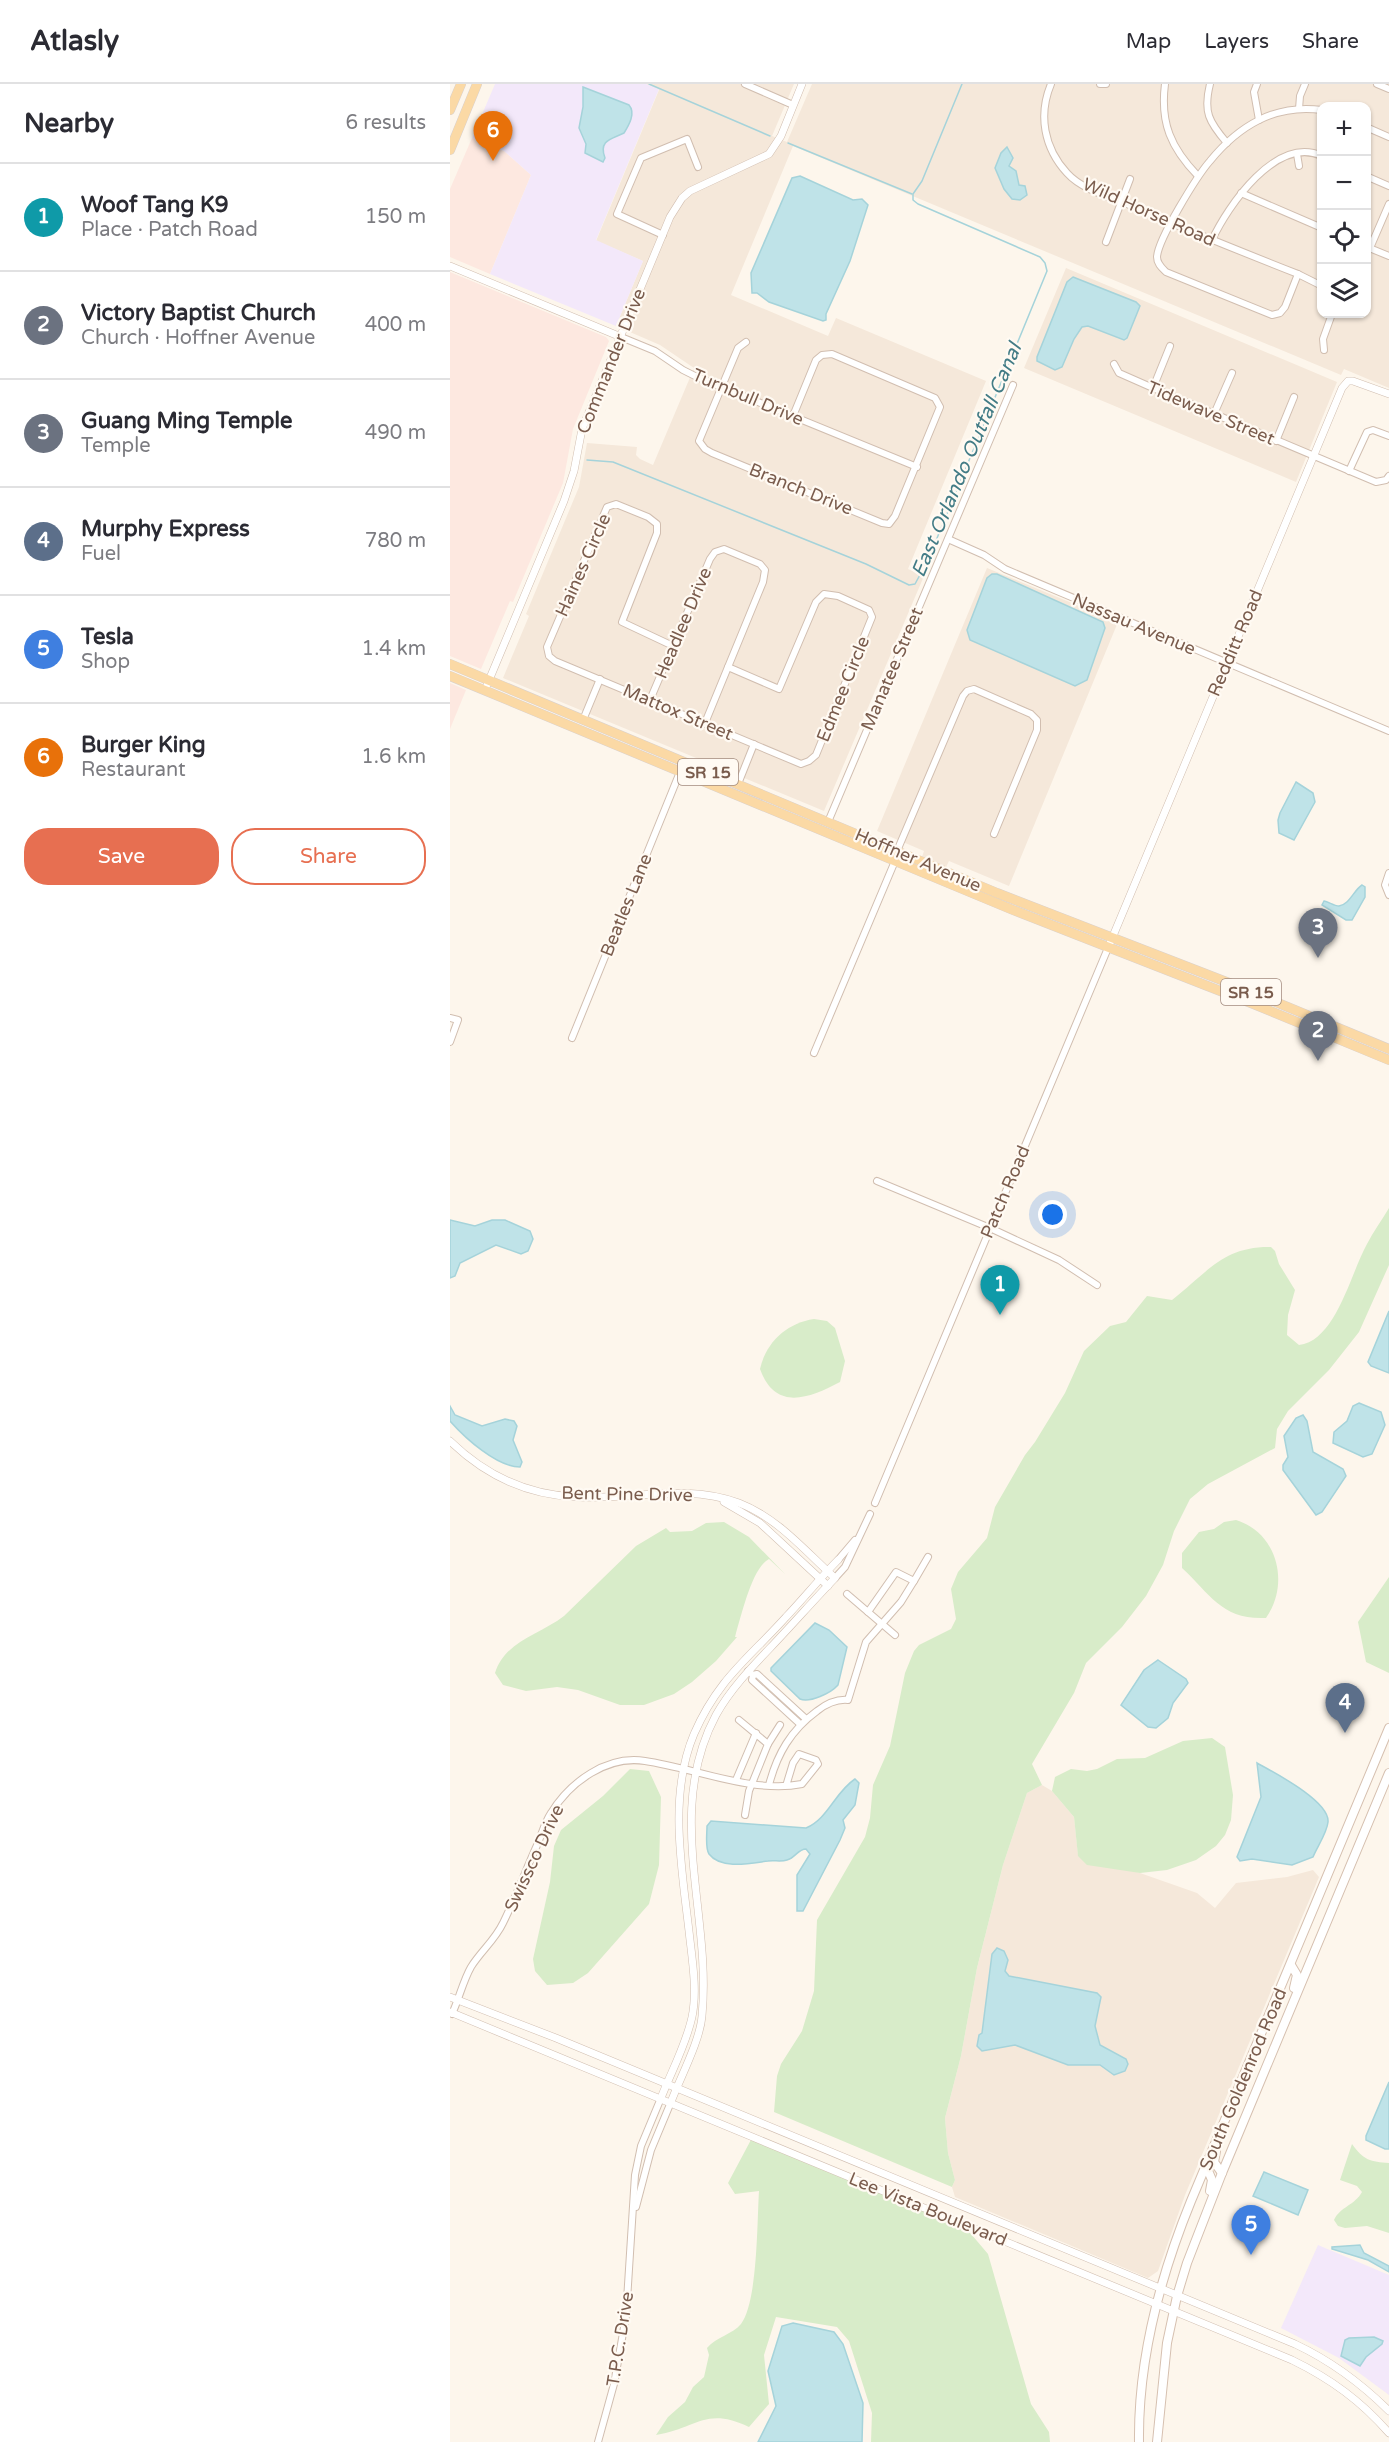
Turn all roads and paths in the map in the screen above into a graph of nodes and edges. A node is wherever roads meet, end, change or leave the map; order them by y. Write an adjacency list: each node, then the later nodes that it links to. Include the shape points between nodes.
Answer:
1 (461, 84): 16 (main road)
2 (745, 84): 14 (street)
3 (802, 84): 14 (street, Commander Drive)
4 (1051, 84): 32 (street, Wild Horse Road, via 1043,118 1053,155 1068,175)
5 (1100, 84): 6 (street)
6 (1107, 84)
7 (1165, 84): 27 (street, via 1166,127 1185,163)
8 (1210, 84): 21 (street, via 1208,117)
9 (1257, 84): 18 (street, via 1254,92)
10 (1305, 84): 15 (street)
11 (1377, 84): 13 (street)
12 (475, 86): 22 (main road)
13 (1389, 89)
14 (793, 105): 36 (street, Commander Drive, via 770,154 690,191 675,207)
15 (1299, 109): 17 (street); 18 (street)
16 (450, 110)
17 (1317, 110)
18 (1259, 120): 21 (street)
19 (1371, 129): 20 (street)
20 (1389, 137)
21 (1227, 143): 27 (street)
22 (450, 150)
23 (1297, 154): 24 (street); 25 (street); 31 (street, via 1264,170)
24 (1317, 156)
25 (1299, 166)
26 (699, 167): 36 (street, via 687,139 641,158 636,167 617,214)
27 (1198, 176): 34 (street)
28 (1371, 178): 30 (street)
29 (1130, 179): 32 (street)
30 (1389, 186)
31 (1241, 193): 35 (street); 37 (street)
32 (1121, 202): 34 (street, Wild Horse Road); 39 (street)
33 (1389, 204): 38 (street)
34 (1171, 223): 37 (street, Wild Horse Road); 43 (street, via 1157,256 1160,267 1219,294 1272,315 1280,313)
35 (1317, 226)
36 (663, 235): 46 (street, Commander Drive)
37 (1212, 240): 43 (street, Wild Horse Road)
38 (1371, 241)
39 (1106, 242)
40 (1371, 248): 41 (street)
41 (1389, 256)
42 (450, 266): 46 (street, Turnbull Drive)
43 (1298, 274): 44 (street, Wild Horse Road)
44 (1317, 284)
45 (1331, 318): 49 (street, via 1323,339)
46 (621, 337): 53 (street, Turnbull Drive); 73 (street, Commander Drive, via 582,429 564,501)
47 (746, 342): 53 (street, via 738,348)
48 (1170, 346): 54 (street)
49 (1324, 350)
50 (1114, 364): 54 (street, Tidewave Street, via 1119,373)
51 (1232, 373): 57 (street)
52 (1013, 385): 65 (street, Manatee Street)
53 (720, 386): 58 (street, Turnbull Drive); 62 (street, Branch Drive, via 699,441 705,449 882,523 889,524 896,516)
54 (1153, 388): 57 (street, Tidewave Street)
55 (1389, 394): 61 (street, Redditt Road, via 1358,381 1344,384)
56 (1294, 397): 60 (street)
57 (1215, 414): 60 (street, Tidewave Street)
58 (793, 416): 62 (street, Turnbull Drive); 62 (street, via 816,360 832,354 935,398 940,407 938,415)
59 (1389, 436): 63 (street, via 1373,430 1367,432)
60 (1276, 441): 61 (street, Tidewave Street)
61 (1313, 456): 63 (street, Tidewave Street); 69 (street, Redditt Road)
62 (917, 467)
63 (1349, 471): 64 (street, Tidewave Street, via 1376,482)
64 (1389, 476)
65 (948, 539): 69 (street, Nassau Avenue, via 1005,569); 84 (street, Manatee Street)
66 (673, 646): 67 (street, Haines Circle, via 622,622 657,533 657,524 616,504 603,513 547,647); 70 (street, Headlee Drive, via 710,559 724,549 760,564 765,570); 74 (street, Headlee Drive)
67 (549, 656): 72 (street, Mattox Street)
68 (450, 664): 73 (main road, Hoffner Avenue / SR 15)
69 (1227, 664): 77 (street, Nassau Avenue); 89 (street, Redditt Road)
70 (728, 667): 76 (street, Headlee Drive); 79 (street, Edmee Circle, via 779,689 816,602 824,594 869,610 869,627 816,755)
71 (450, 676): 73 (main road, Hoffner Avenue / SR 15)
72 (600, 679): 74 (street, Mattox Street); 75 (street)
73 (487, 685): 75 (main road, Hoffner Avenue / SR 15); 80 (main road, Hoffner Avenue / SR 15)
74 (650, 700): 76 (street, Mattox Street)
75 (583, 720): 81 (main road, Hoffner Avenue / SR 15)
76 (705, 723): 78 (street, Mattox Street)
77 (1389, 731)
78 (754, 744): 79 (street, Mattox Street, via 801,764); 81 (street)
79 (809, 761)
80 (680, 772): 81 (main road, via 688,770 725,786); 82 (main road, Hoffner Avenue / SR 15); 96 (street, Beatles Lane)
81 (738, 784): 83 (main road, Hoffner Avenue / SR 15)
82 (745, 798): 83 (main road, via 759,797); 86 (main road, Hoffner Avenue / SR 15, via 860,846)
83 (802, 811): 84 (main road, Hoffner Avenue / SR 15)
84 (828, 822): 86 (main road, Hoffner Avenue / SR 15)
85 (994, 834): 86 (street, via 1037,730 1037,720 974,689 963,696)
86 (896, 856): 89 (main road, Hoffner Avenue / SR 15, via 927,863); 90 (main road, Hoffner Avenue / SR 15); 100 (street)
87 (1389, 873): 88 (street)
88 (1387, 892)
89 (1112, 938): 90 (street, Redditt Road); 92 (main road, Hoffner Avenue / SR 15)
90 (1108, 948): 91 (main road, Hoffner Avenue / SR 15); 104 (street, Patch Road)
91 (1211, 987): 92 (main road, via 1224,985); 93 (main road, Hoffner Avenue / SR 15)
92 (1250, 991): 95 (main road, Hoffner Avenue / SR 15)
93 (1279, 1014): 95 (main road, via 1302,1020); 98 (main road, Hoffner Avenue / SR 15)
94 (450, 1018): 97 (street, via 458,1020)
95 (1315, 1018): 99 (main road, Hoffner Avenue / SR 15)
96 (572, 1038)
97 (450, 1042)
98 (1347, 1043): 101 (main road, via 1356,1042); 102 (main road, Hoffner Avenue / SR 15)
99 (1389, 1049)
100 (814, 1053)
101 (1389, 1056)
102 (1389, 1060)
103 (877, 1181): 104 (street)
104 (990, 1228): 105 (street, via 1059,1260); 108 (street, Patch Road)
105 (1097, 1285)
106 (450, 1441): 107 (street, Bent Pine Drive, via 471,1462 506,1482 545,1492 576,1497 661,1492)
107 (710, 1497): 113 (street, Bent Pine Drive, via 737,1502 763,1515); 114 (street, Bent Pine Drive, via 760,1523)
108 (875, 1503)
109 (870, 1514): 110 (street)
110 (861, 1532): 112 (street); 115 (street, via 845,1567)
111 (928, 1557): 116 (street)
112 (838, 1560): 113 (street)
113 (827, 1570): 114 (street); 115 (street, Bent Pine Drive)
114 (820, 1578): 117 (street, Bent Pine Drive); 122 (street)
115 (835, 1578): 117 (street)
116 (914, 1581): 119 (street, via 896,1572); 120 (street)
117 (828, 1586): 123 (street)
118 (847, 1594): 119 (street)
119 (868, 1612): 120 (street)
120 (882, 1624): 121 (street); 124 (street, via 863,1649 848,1700 840,1699)
121 (895, 1635)
122 (740, 1663): 123 (street); 131 (street, via 711,1700 693,1736)
123 (750, 1673): 124 (street, via 757,1674); 126 (street, via 752,1680); 132 (street, via 716,1714)
124 (806, 1719): 126 (street)
125 (739, 1720): 129 (street)
126 (800, 1724): 136 (street, via 780,1753)
127 (780, 1725): 130 (street)
128 (1389, 1730): 139 (main road, South Goldenrod Road)
129 (756, 1733): 130 (street); 134 (street)
130 (768, 1744): 135 (street)
131 (684, 1768): 132 (street, Swissco Drive); 143 (street, Swissco Drive, via 618,1761 594,1770 563,1796 550,1814 503,1923 471,1968); 146 (street, via 679,1808 681,1853 694,1986 692,2017)
132 (695, 1771): 134 (street, Swissco Drive); 148 (street, via 690,1800 704,1985 702,2020)
133 (1389, 1773): 141 (main road, South Goldenrod Road)
134 (736, 1780): 135 (street, Swissco Drive)
135 (753, 1784): 136 (street, Swissco Drive); 138 (street)
136 (769, 1785): 137 (street, Swissco Drive)
137 (786, 1786): 137 (street, via 802,1784 818,1764 816,1760 799,1754)
138 (745, 1815)
139 (1326, 1881): 140 (main road, South Goldenrod Road); 141 (main road, via 1300,1951)
140 (1291, 1965): 145 (main road, via 1297,1976 1296,1984 1273,2038); 147 (main road, South Goldenrod Road)
141 (1306, 1970): 145 (main road, South Goldenrod Road)
142 (450, 1997): 143 (street, Lee Vista Boulevard)
143 (458, 2000): 144 (street, Swissco Drive); 146 (street, Lee Vista Boulevard)
144 (451, 2013): 149 (street, Lee Vista Boulevard)
145 (1272, 2051): 154 (main road, South Goldenrod Road)
146 (666, 2084): 148 (street, Lee Vista Boulevard); 149 (street)
147 (1241, 2084): 153 (main road, South Goldenrod Road); 154 (main road, via 1215,2154 1214,2162)
148 (676, 2088): 150 (street); 151 (street, Lee Vista Boulevard)
149 (661, 2098): 150 (street, Lee Vista Boulevard); 155 (street, T.P.C. Drive, via 641,2146 635,2175)
150 (671, 2102): 152 (street, Lee Vista Boulevard); 155 (street, T.P.C. Drive, via 637,2195)
151 (800, 2140): 152 (street); 156 (street, Lee Vista Boulevard)
152 (795, 2154): 158 (street, Lee Vista Boulevard)
153 (1206, 2166): 157 (main road, via 1212,2186 1190,2240); 159 (main road, South Goldenrod Road)
154 (1222, 2173): 157 (main road, South Goldenrod Road)
155 (632, 2234): 167 (street, T.P.C. Drive, via 621,2352)
156 (1058, 2247): 158 (street); 159 (street, Lee Vista Boulevard)
157 (1190, 2253): 160 (main road, South Goldenrod Road)
158 (1053, 2260): 161 (street, Lee Vista Boulevard)
159 (1161, 2289): 160 (street, Lee Vista Boulevard); 161 (main road, South Goldenrod Road)
160 (1177, 2296): 162 (main road, South Goldenrod Road); 163 (street, Lee Vista Boulevard, via 1316,2354)
161 (1157, 2303): 162 (street, Lee Vista Boulevard); 168 (main road, South Goldenrod Road, via 1145,2367)
162 (1174, 2310): 164 (street, Lee Vista Boulevard, via 1292,2360); 169 (main road, South Goldenrod Road, via 1163,2368)
163 (1359, 2382): 164 (street); 165 (street, Lee Vista Boulevard)
164 (1349, 2393): 166 (street, Lee Vista Boulevard)
165 (1389, 2411)
166 (1389, 2433)
167 (598, 2442)
168 (1139, 2442)
169 (1157, 2442)

